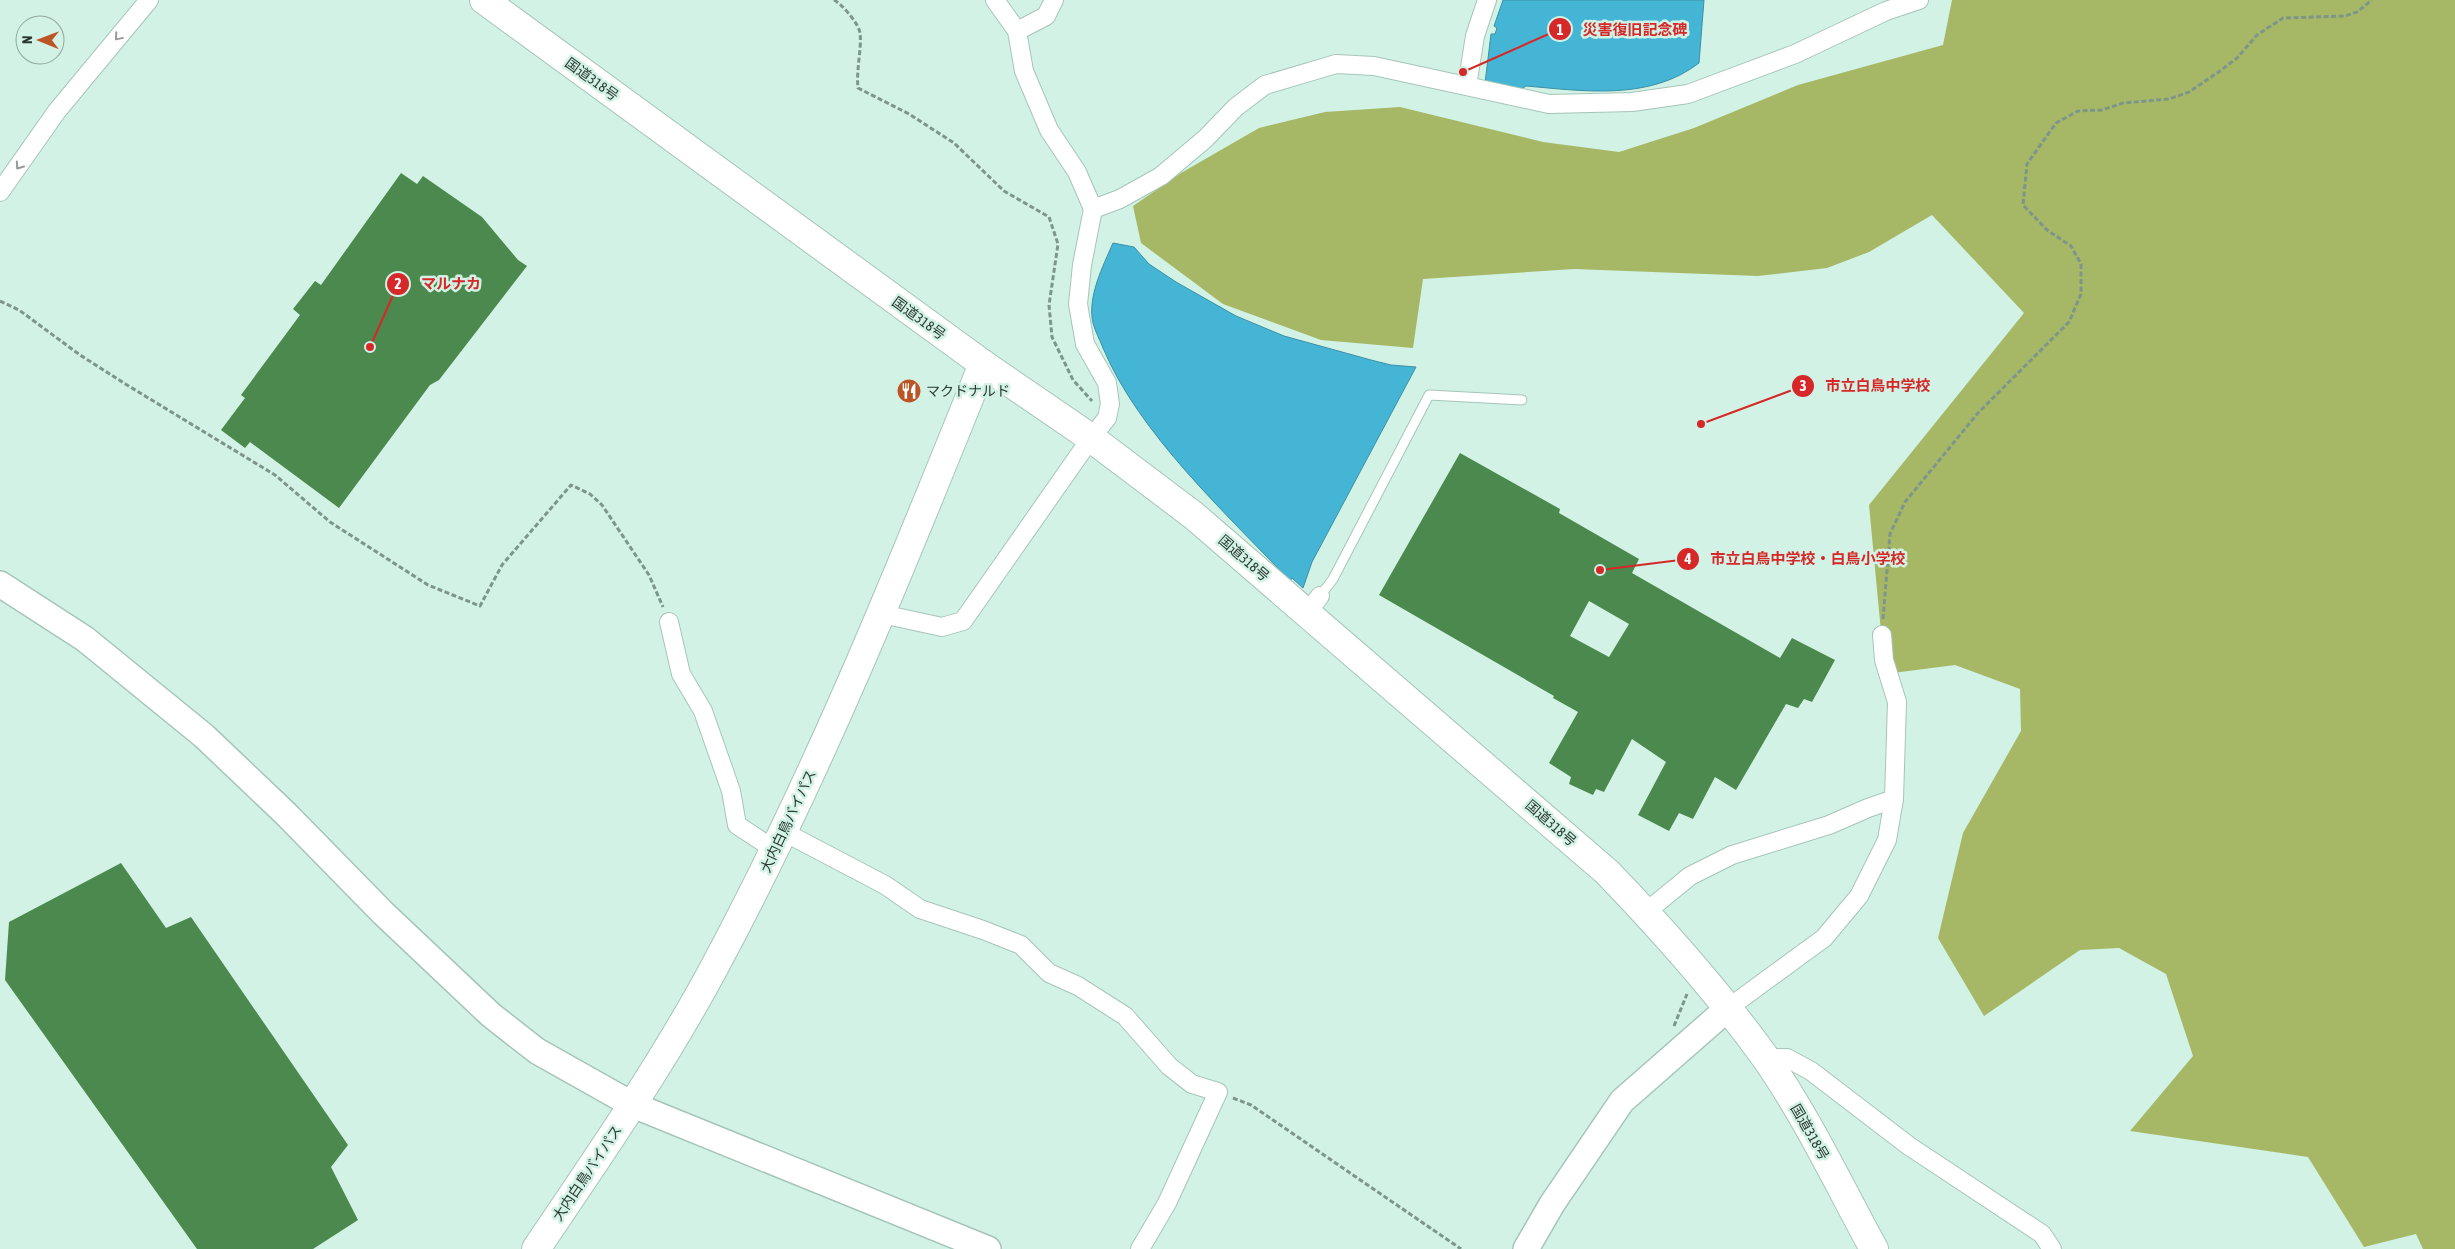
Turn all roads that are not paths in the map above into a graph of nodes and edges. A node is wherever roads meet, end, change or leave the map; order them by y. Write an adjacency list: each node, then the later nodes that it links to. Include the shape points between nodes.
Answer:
1 (149, 0): 9 (street, one-way to 9, via 57,111)
2 (484, 0): 11 (highway, 国道318号)
3 (995, 0): 7 (street)
4 (1054, 0): 7 (street, via 1046,16)
5 (1487, 0): 8 (street, via 1475,36)
6 (1919, 0): 8 (street, via 1886,11 1794,54 1688,94 1632,102 1548,104)
7 (1017, 31): 10 (street, via 1024,71 1048,130 1078,172)
8 (1467, 86): 10 (street, via 1374,66 1336,64 1301,73 1265,85 1236,107 1205,139 1161,176 1120,199)
9 (0, 192)
10 (1093, 209): 13 (street, via 1078,304 1085,344 1106,383 1110,404)
11 (983, 364): 13 (highway, 国道318号); 16 (highway, 大内白鳥バイパス)
12 (1522, 400): 15 (lane, via 1429,395 1333,579)
13 (1099, 428): 15 (highway, 国道318号, via 1193,515); 16 (street, via 963,621 942,627)
14 (0, 584): 24 (street, via 84,639 204,736 286,814 382,913 491,1015 537,1051)
15 (1314, 604): 21 (highway, 国道318号, via 1608,872)
16 (882, 614): 20 (highway, 大内白鳥バイパス)
17 (669, 622): 20 (street, via 681,674 703,711 731,791 737,824)
18 (1882, 634): 19 (street, via 1884,660 1897,702)
19 (1894, 799): 21 (street, via 1829,825 1732,855 1690,876); 22 (street, via 1888,840 1859,896 1824,938)
20 (780, 841): 24 (highway, 大内白鳥バイパス, via 714,968); 27 (street, via 885,885 920,909 1021,945 1049,973 1078,986 1125,1016 1169,1066 1192,1084 1218,1092 1167,1203)
21 (1646, 912): 22 (highway, 国道318号)
22 (1727, 1009): 23 (highway, 国道318号); 28 (street, via 1622,1101 1552,1204)
23 (1765, 1058): 29 (highway, 国道318号, via 1808,1128); 30 (street, via 1787,1058 1811,1072 1909,1146 2042,1234)
24 (633, 1105): 25 (highway, 大内白鳥バイパス); 26 (street)
25 (536, 1249)
26 (988, 1249)
27 (1140, 1249)
28 (1526, 1249)
29 (1874, 1249)
30 (2052, 1249)

